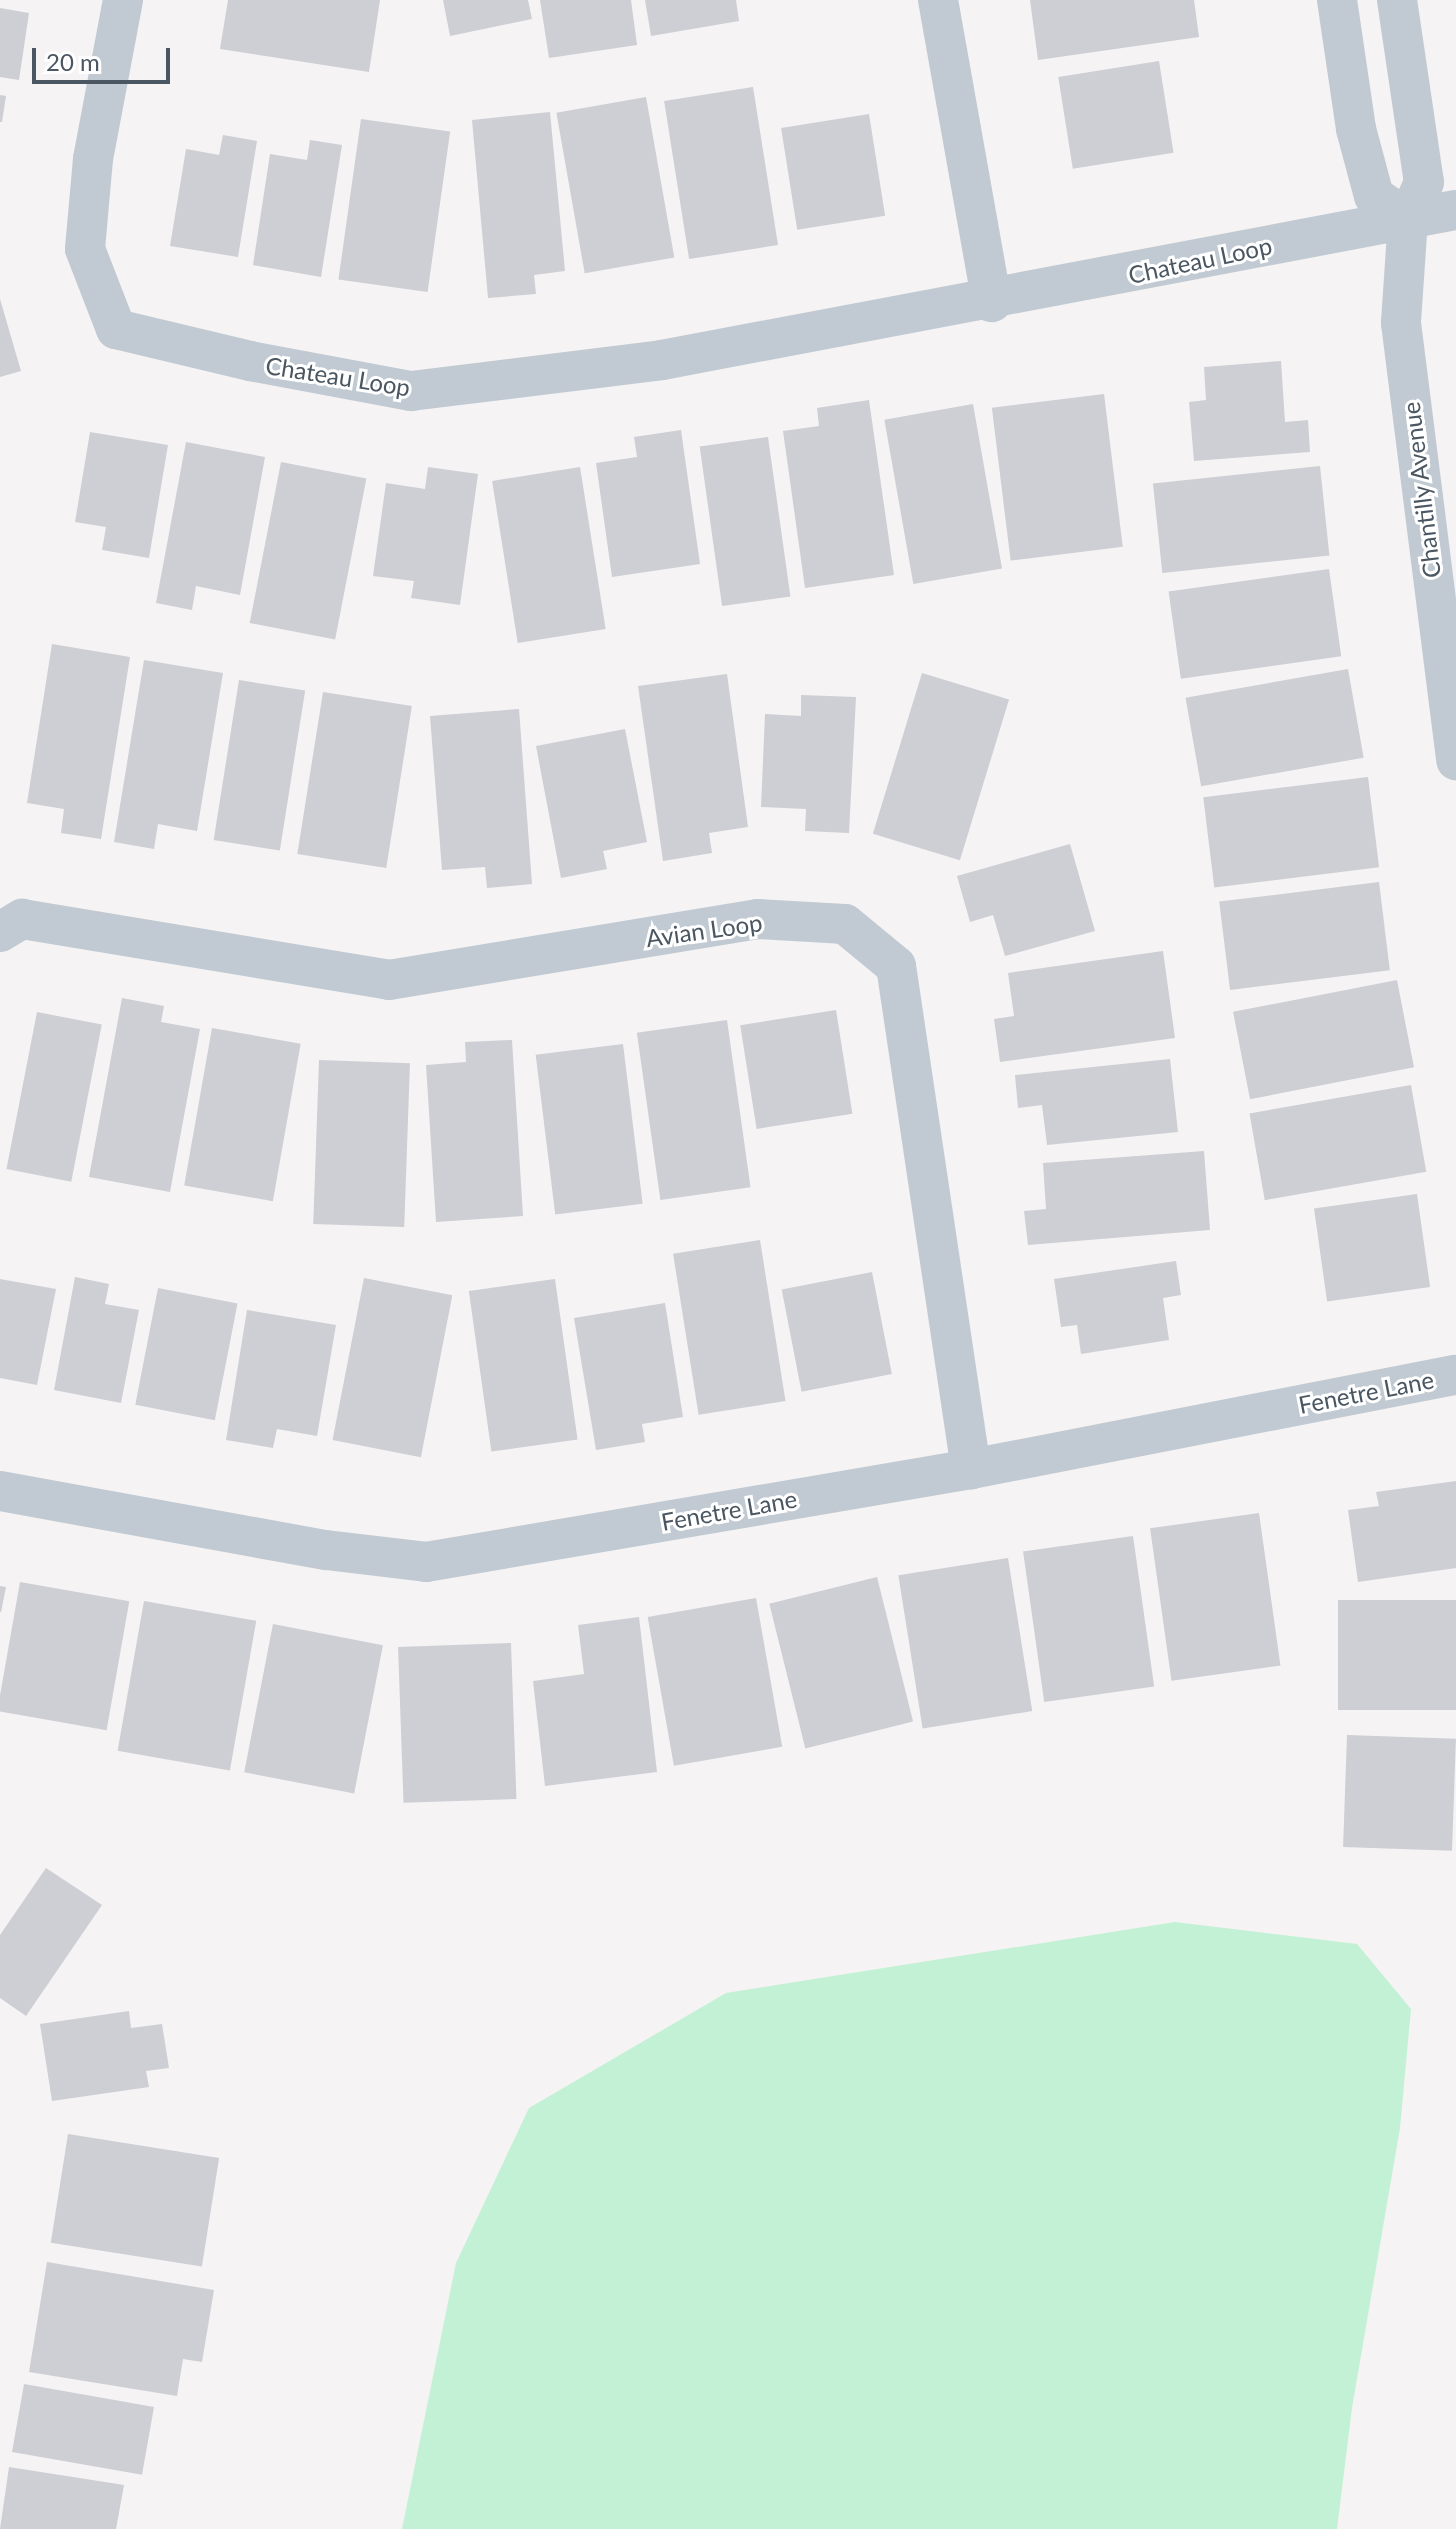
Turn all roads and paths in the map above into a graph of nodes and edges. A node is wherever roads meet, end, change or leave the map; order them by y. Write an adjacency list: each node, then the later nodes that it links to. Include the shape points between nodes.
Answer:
1 (123, 0): 7 (street, Chateau Loop, via 93,159 85,249 116,329 411,391 662,360)
2 (938, 0): 7 (street)
3 (1337, 0): 6 (street, via 1356,129 1374,196)
4 (1397, 0): 6 (street, Chantilly Avenue, via 1424,182)
5 (1456, 210): 6 (street, Chateau Loop)
6 (1408, 219): 7 (street, Chateau Loop); 8 (street, Chantilly Avenue, via 1401,323)
7 (992, 302)
8 (1456, 761)
9 (0, 932): 11 (street, Avian Loop, via 22,919 389,980 758,919 845,924 896,966)
10 (1456, 1375): 11 (street, Fenetre Lane)
11 (971, 1469): 12 (street, Fenetre Lane, via 426,1562 326,1550)
12 (0, 1491)

